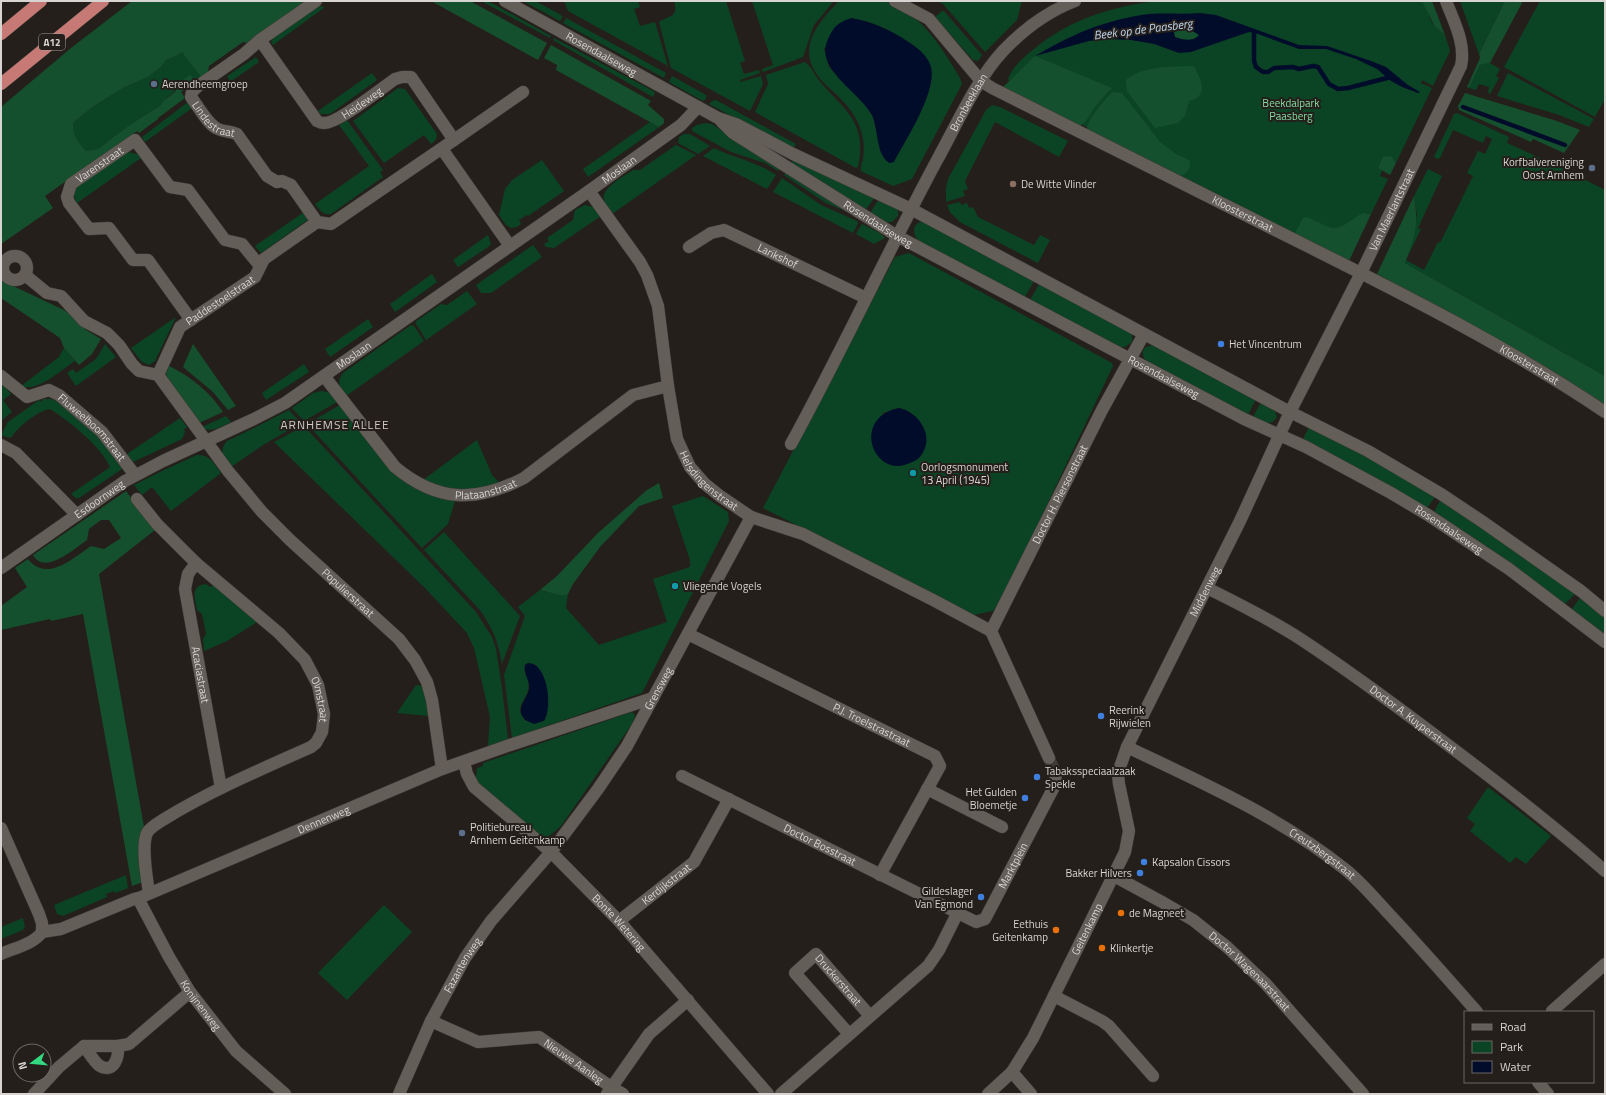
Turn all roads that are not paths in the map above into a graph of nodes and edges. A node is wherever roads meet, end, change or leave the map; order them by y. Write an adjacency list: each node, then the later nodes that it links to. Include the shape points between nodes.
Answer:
1 (41, 1): 9 (highway)
2 (103, 1): 12 (highway, A12)
3 (316, 1): 10 (street)
4 (505, 1): 14 (street, Rosendaalseweg)
5 (895, 1): 11 (street, Kloosterstraat, via 929,20)
6 (1075, 1): 8 (street, Bronbeeklaan)
7 (1446, 1): 26 (street, Van Maerlantstraat, via 1462,44 1461,66)
8 (1054, 5): 11 (street, Bronbeeklaan, via 1046,16 1012,42)
9 (1, 34)
10 (260, 40): 17 (street, Heideweg, via 317,121 324,123 345,114 395,79 411,77); 21 (street, Lindestraat, via 198,86 191,97 212,126 237,134 267,176 277,182 287,182 291,185)
11 (981, 80): 20 (street, Bronbeeklaan); 26 (street, Kloosterstraat, via 992,88)
12 (1, 84)
13 (523, 92): 17 (street)
14 (698, 107): 15 (street, Rosendaalseweg); 19 (street, Moslaan, via 682,125)
15 (718, 118): 20 (street, Rosendaalseweg, via 738,125 793,154); 22 (street, Rosendaalseweg, via 733,133)
16 (135, 140): 25 (street, Paddestoelstraat, via 170,187 188,190 225,240 242,244); 29 (street, Varenstraat, via 71,184 67,197 88,229 109,228 133,260 148,260)
17 (454, 140): 18 (street)
18 (442, 149): 21 (street, via 331,224); 23 (street)
19 (589, 192): 23 (street, Moslaan); 35 (street, Helsdingenstraat, via 630,247 655,293)
20 (911, 209): 22 (street, Bronbeeklaan); 30 (street, Rosendaalseweg)
21 (317, 222): 25 (street, Paddestoelstraat, via 264,259)
22 (898, 236): 28 (street); 31 (street, Rosendaalseweg)
23 (510, 246): 34 (street, Moslaan)
24 (690, 247): 28 (street, Larikshof, via 711,233 724,230)
25 (260, 266): 29 (street, Paddestoelstraat, via 255,276)
26 (1361, 273): 36 (street, Van Maerlantstraat); 37 (street, Kloosterstraat, via 1466,327)
27 (25, 275): 32 (street, via 47,293 61,296 84,321 107,333 139,371)
28 (866, 298): 41 (street)
29 (190, 320): 32 (street, Paddestoelstraat, via 180,327)
30 (1144, 334): 31 (street, Doctor H. Piersonstraat); 36 (street, Rosendaalseweg)
31 (1130, 359): 38 (street, Rosendaalseweg, via 1244,419); 50 (street, Doctor H. Piersonstraat)
32 (158, 375): 39 (street)
33 (1, 376): 42 (street, Fluweelboomstraat, via 27,397 49,390 59,395 102,432)
34 (324, 376): 35 (street, Plataanstraat, via 395,467 424,487 441,493 474,496 507,487 524,478 633,395); 39 (street, Moslaan, via 285,403)
35 (668, 386): 45 (street, Helsdingenstraat, via 677,439 690,467 705,484)
36 (1290, 412): 38 (street, Middenweg); 49 (street, Rosendaalseweg, via 1368,451 1441,494)
37 (1605, 412)
38 (1280, 434): 48 (street, Middenweg); 52 (street, Rosendaalseweg, via 1428,515 1514,573)
39 (205, 441): 42 (street, Esdoornweg); 57 (street, Populierstraat, via 262,512 400,639 427,682)
40 (1, 444): 44 (street, via 16,453)
41 (791, 444)
42 (135, 476): 44 (street, Esdoornweg)
43 (138, 499): 46 (street, Olmstraat, via 157,524)
44 (77, 515): 47 (street, Esdoornweg)
45 (751, 517): 50 (street, Helsdingenstraat, via 802,534); 51 (street, Grensweg)
46 (196, 563): 60 (street, Acaciastraat, via 188,574 185,589); 60 (street, Olmstraat, via 280,633 305,660 318,685 324,714 322,732 311,747)
47 (1, 568)
48 (1207, 588): 54 (street, Middenweg); 66 (street, Doctor A. Kuyperstraat, via 1254,611 1301,640 1391,702 1563,834)
49 (1605, 610)
50 (990, 631): 55 (street)
51 (688, 634): 53 (street, Grensweg); 61 (street, P.J. Troelstrastraat, via 935,756 940,766)
52 (1605, 642)
53 (653, 698): 56 (street, Dennenweg); 65 (street, Grensweg, via 627,746)
54 (1128, 747): 68 (street, Geitenkamp, via 1120,766 1118,784 1128,822 1129,838); 78 (street, Creutzbergstraat, via 1230,796 1284,826 1348,871)
55 (1049, 758)
56 (464, 762): 57 (street, Dennenweg); 65 (street, Bonte Wetering, via 474,787)
57 (442, 769): 69 (street, Dennenweg)
58 (1056, 773): 70 (street, Marktplein, via 1055,785 985,919 976,922)
59 (682, 776): 62 (street, Doctor Bosstraat)
60 (221, 788): 69 (street, Olmstraat, via 188,805 147,832)
61 (927, 789): 64 (street); 67 (street, P.J. Troelstrastraat)
62 (729, 799): 67 (street, Doctor Bosstraat); 71 (street, Kerdijkstraat, via 694,862)
63 (1, 828): 72 (street, via 39,914)
64 (1002, 828)
65 (551, 852): 71 (street, Bonte Wetering); 81 (street, Fazantenweg, via 491,920 465,958)
66 (1605, 871)
67 (880, 875): 70 (street, Doctor Bosstraat)
68 (1114, 876): 76 (street, Geitenkamp); 97 (street, Doctor Wagenaarstraat, via 1193,920 1227,947 1265,983)
69 (144, 896): 72 (street, Dennenweg, via 61,929); 75 (street, Konijnenweg, via 141,904)
70 (957, 914): 80 (street, Druckerstraat, via 933,961)
71 (619, 921): 77 (street, Bonte Wetering)
72 (42, 932): 73 (street, Dennenweg, via 34,940)
73 (1, 954)
74 (1605, 964): 79 (street)
75 (190, 992): 84 (street, via 129,1044); 90 (street, Konijnenweg, via 236,1051)
76 (1054, 996): 85 (street, Geitenkamp); 86 (street, via 1109,1026)
77 (688, 1000): 88 (street, via 649,1034); 93 (street, Bonte Wetering)
78 (1476, 1011)
79 (1552, 1011)
80 (870, 1016): 82 (street, Druckerstraat); 82 (street, Druckerstraat, via 816,954 795,973)
81 (431, 1021): 88 (street, Nieuwe Aanleg, via 478,1042 539,1037); 91 (street, Fazantenweg)
82 (849, 1034): 94 (street, Druckerstraat)
83 (84, 1046): 84 (street); 84 (street, via 97,1064 104,1067 115,1064); 89 (street, via 59,1067)
84 (118, 1046)
85 (1012, 1072): 95 (street, Geitenkamp); 96 (street)
86 (1153, 1076)
87 (1539, 1083): 98 (street)
88 (609, 1091): 92 (street, Nieuwe Aanleg)
89 (34, 1094)
90 (285, 1094)
91 (399, 1094)
92 (623, 1094)
93 (768, 1094)
94 (781, 1094)
95 (988, 1094)
96 (1031, 1094)
97 (1363, 1094)
98 (1548, 1094)

